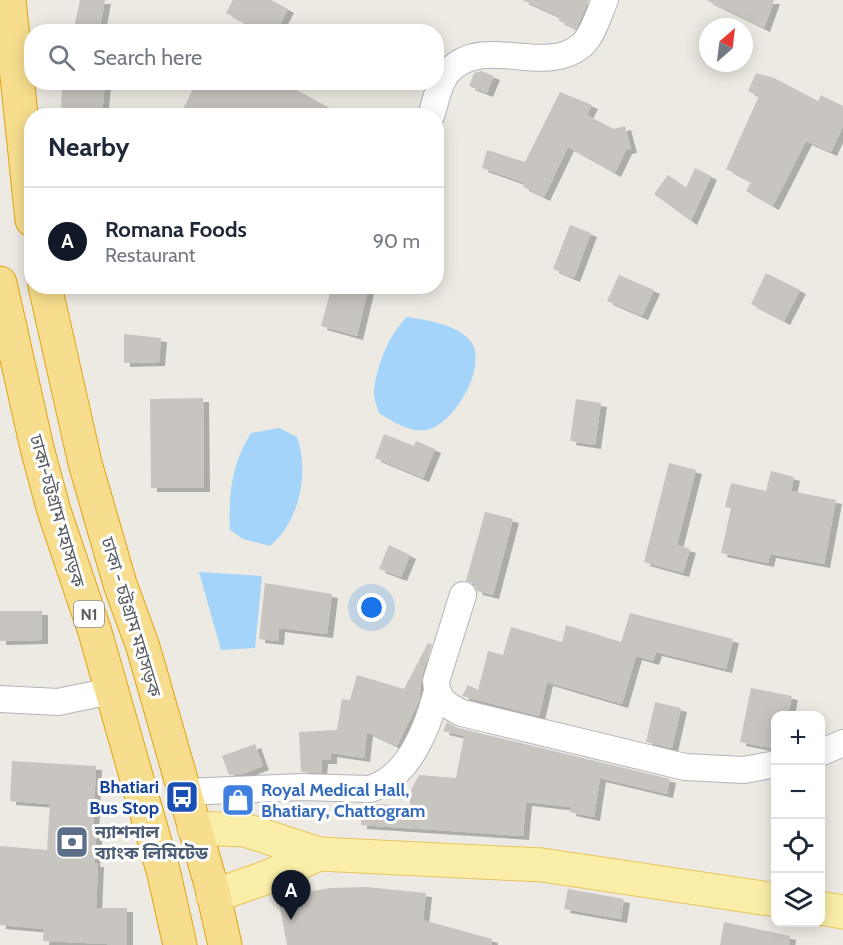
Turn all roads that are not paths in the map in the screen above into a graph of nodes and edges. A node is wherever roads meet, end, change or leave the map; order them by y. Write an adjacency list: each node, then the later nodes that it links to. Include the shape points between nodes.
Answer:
1 (9, 0): 6 (highway)
2 (605, 0): 3 (street, via 584,43 566,56 485,56 466,60 450,70)
3 (444, 80)
4 (439, 90): 5 (street)
5 (433, 108)
6 (24, 143)
7 (0, 283): 10 (highway, ঢাকা-চট্টগ্রাম মহাসড়ক / N1, via 42,469)
8 (47, 294): 16 (highway, ঢাকা - চট্টগ্রাম মহাসড়ক / N1, via 93,494 143,647)
9 (462, 595): 11 (street, via 436,681)
10 (111, 691): 12 (street, via 58,702); 23 (highway, ঢাকা-চট্টগ্রাম মহাসড়ক / N1, via 164,874)
11 (437, 691): 15 (street, via 442,703 462,713 685,766 744,770); 16 (street, via 404,765 378,787)
12 (0, 699)
13 (843, 743): 14 (street)
14 (825, 751)
15 (771, 765)
16 (184, 792): 17 (highway, ঢাকা - চট্টগ্রাম মহাসড়ক / N1)
17 (194, 828): 18 (main road, via 245,830); 19 (highway, ঢাকা - চট্টগ্রাম মহাসড়ক / N1)
18 (319, 854): 19 (main road); 20 (main road, via 542,865)
19 (213, 896): 24 (highway, ঢাকা - চট্টগ্রাম মহাসড়ক / N1)
20 (771, 899)
21 (825, 909): 22 (main road)
22 (843, 912)
23 (180, 945)
24 (225, 945)

